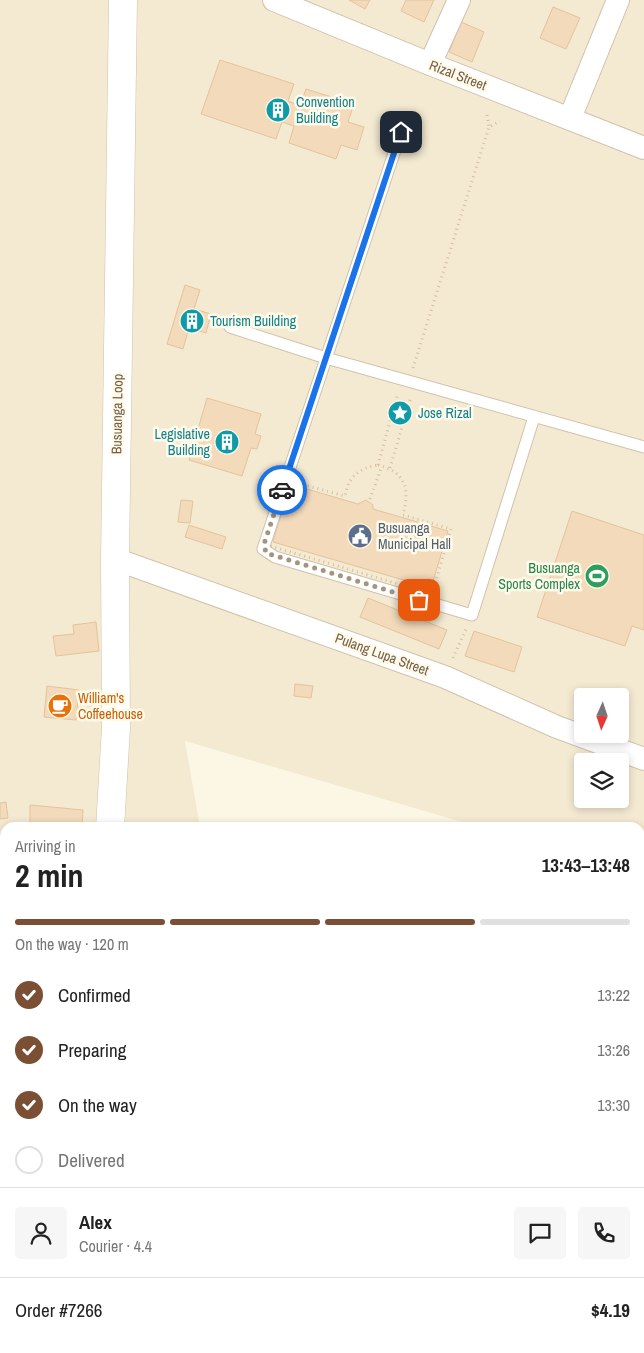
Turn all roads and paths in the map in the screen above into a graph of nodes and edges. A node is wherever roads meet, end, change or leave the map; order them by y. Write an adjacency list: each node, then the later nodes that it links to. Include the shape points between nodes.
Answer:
1 (123, 0): 20 (main road, Busuanga Loop)
2 (274, 0): 5 (street, Rizal Street)
3 (459, 0): 5 (street)
4 (618, 0): 7 (street)
5 (430, 64): 7 (street, Rizal Street)
6 (487, 115): 9 (path)
7 (570, 118): 11 (street, Rizal Street)
8 (500, 121): 9 (path)
9 (489, 127): 14 (path)
10 (401, 132): 13 (lane)
11 (644, 148)
12 (230, 327): 13 (lane)
13 (326, 358): 14 (lane); 21 (lane, via 263,549 275,558)
14 (409, 380): 15 (lane); 17 (path); 18 (path)
15 (534, 417): 16 (lane); 21 (lane)
16 (644, 447)
17 (380, 466): 18 (path); 18 (path, via 358,471 346,487 345,496 286,480 267,545 432,594 451,529 403,515 406,489); 19 (path)
18 (390, 468)
19 (370, 499)
20 (115, 558): 22 (street, Pulang Lupa Street); 24 (main road, Busuanga Loop, via 116,728)
21 (472, 615): 22 (path)
22 (446, 678): 23 (street, Pulang Lupa Street, via 557,727)
23 (644, 760)
24 (110, 822)

